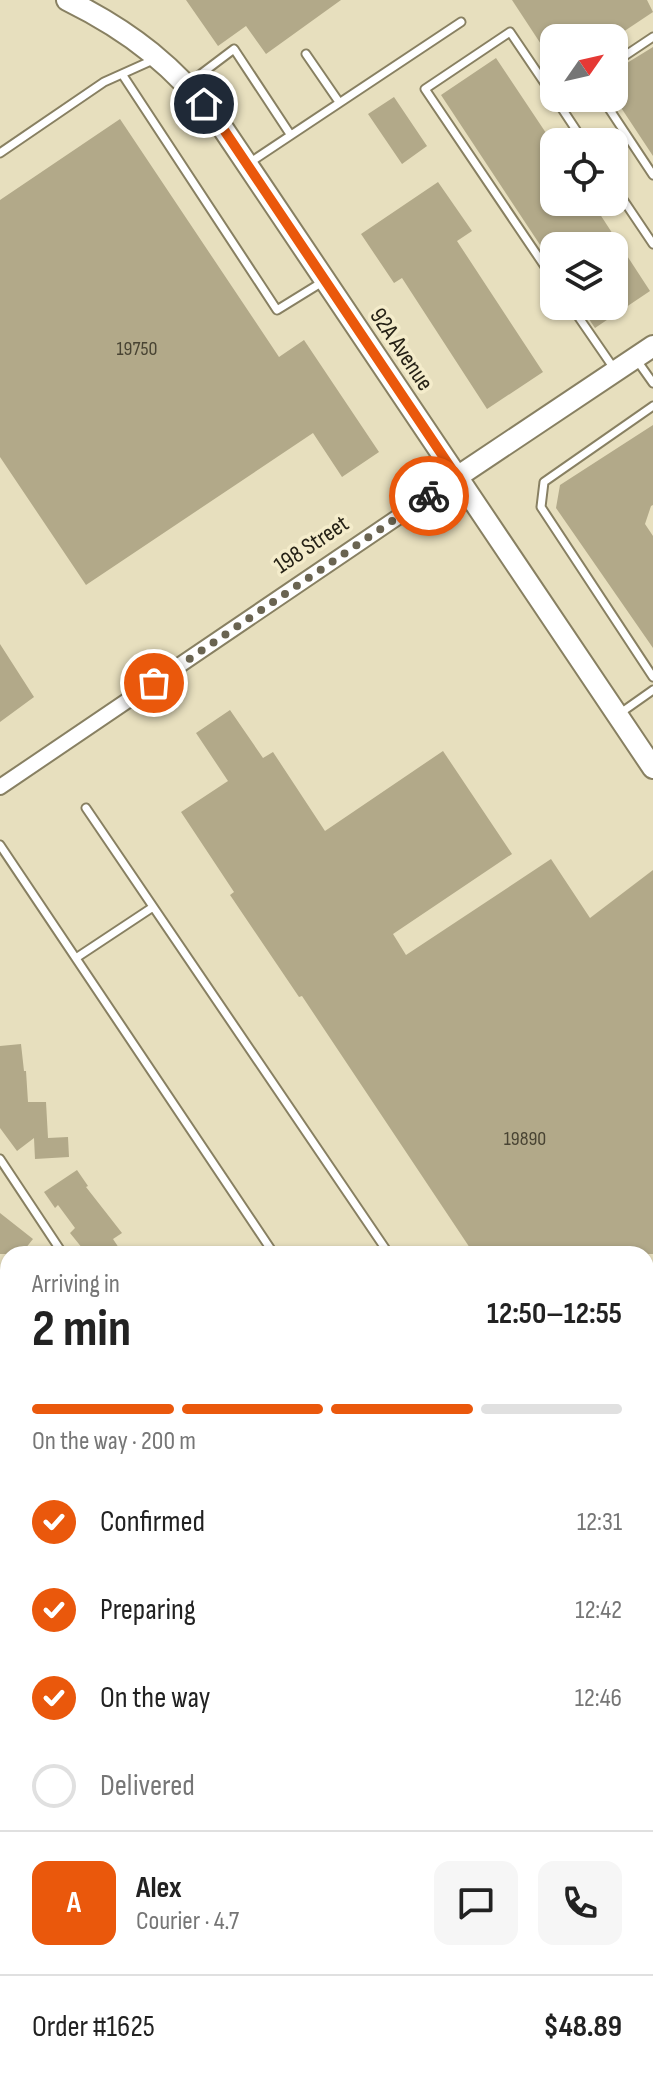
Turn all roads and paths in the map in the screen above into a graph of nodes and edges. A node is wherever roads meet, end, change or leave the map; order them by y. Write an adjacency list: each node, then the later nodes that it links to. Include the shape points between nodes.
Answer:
1 (74, 1): 6 (street, 92A Avenue)
2 (461, 22): 10 (lane)
3 (653, 37): 5 (lane)
4 (306, 54): 10 (lane)
5 (628, 54)
6 (158, 57): 7 (lane); 9 (street, 92A Avenue)
7 (122, 74): 13 (lane); 19 (lane, via 277,310)
8 (540, 77): 18 (lane, via 510,32 425,89)
9 (187, 85): 12 (lane, via 234,49); 14 (street, 92A Avenue)
10 (339, 102): 12 (lane)
11 (611, 112): 15 (lane)
12 (290, 134): 14 (lane)
13 (0, 153)
14 (247, 165): 19 (street, 92A Avenue)
15 (653, 175)
16 (628, 207): 17 (lane)
17 (653, 244)
18 (540, 259)
19 (325, 280): 25 (street, 92A Avenue)
20 (581, 320): 22 (lane)
21 (644, 352): 22 (street, 198 Street); 23 (lane)
22 (616, 371): 25 (street, 198 Street)
23 (653, 383)
24 (653, 406): 26 (lane, via 544,482 541,507)
25 (457, 477): 28 (street, 92A Avenue); 30 (street, 198 Street)
26 (653, 677)
27 (653, 690): 28 (lane)
28 (617, 715): 29 (street, 92A Avenue)
29 (653, 768)
30 (0, 787)
31 (86, 808): 33 (lane)
32 (0, 845): 34 (lane)
33 (153, 907): 34 (lane); 38 (lane)
34 (76, 958): 37 (lane)
35 (0, 1159): 36 (lane)
36 (58, 1246)
37 (269, 1246)
38 (384, 1246)

